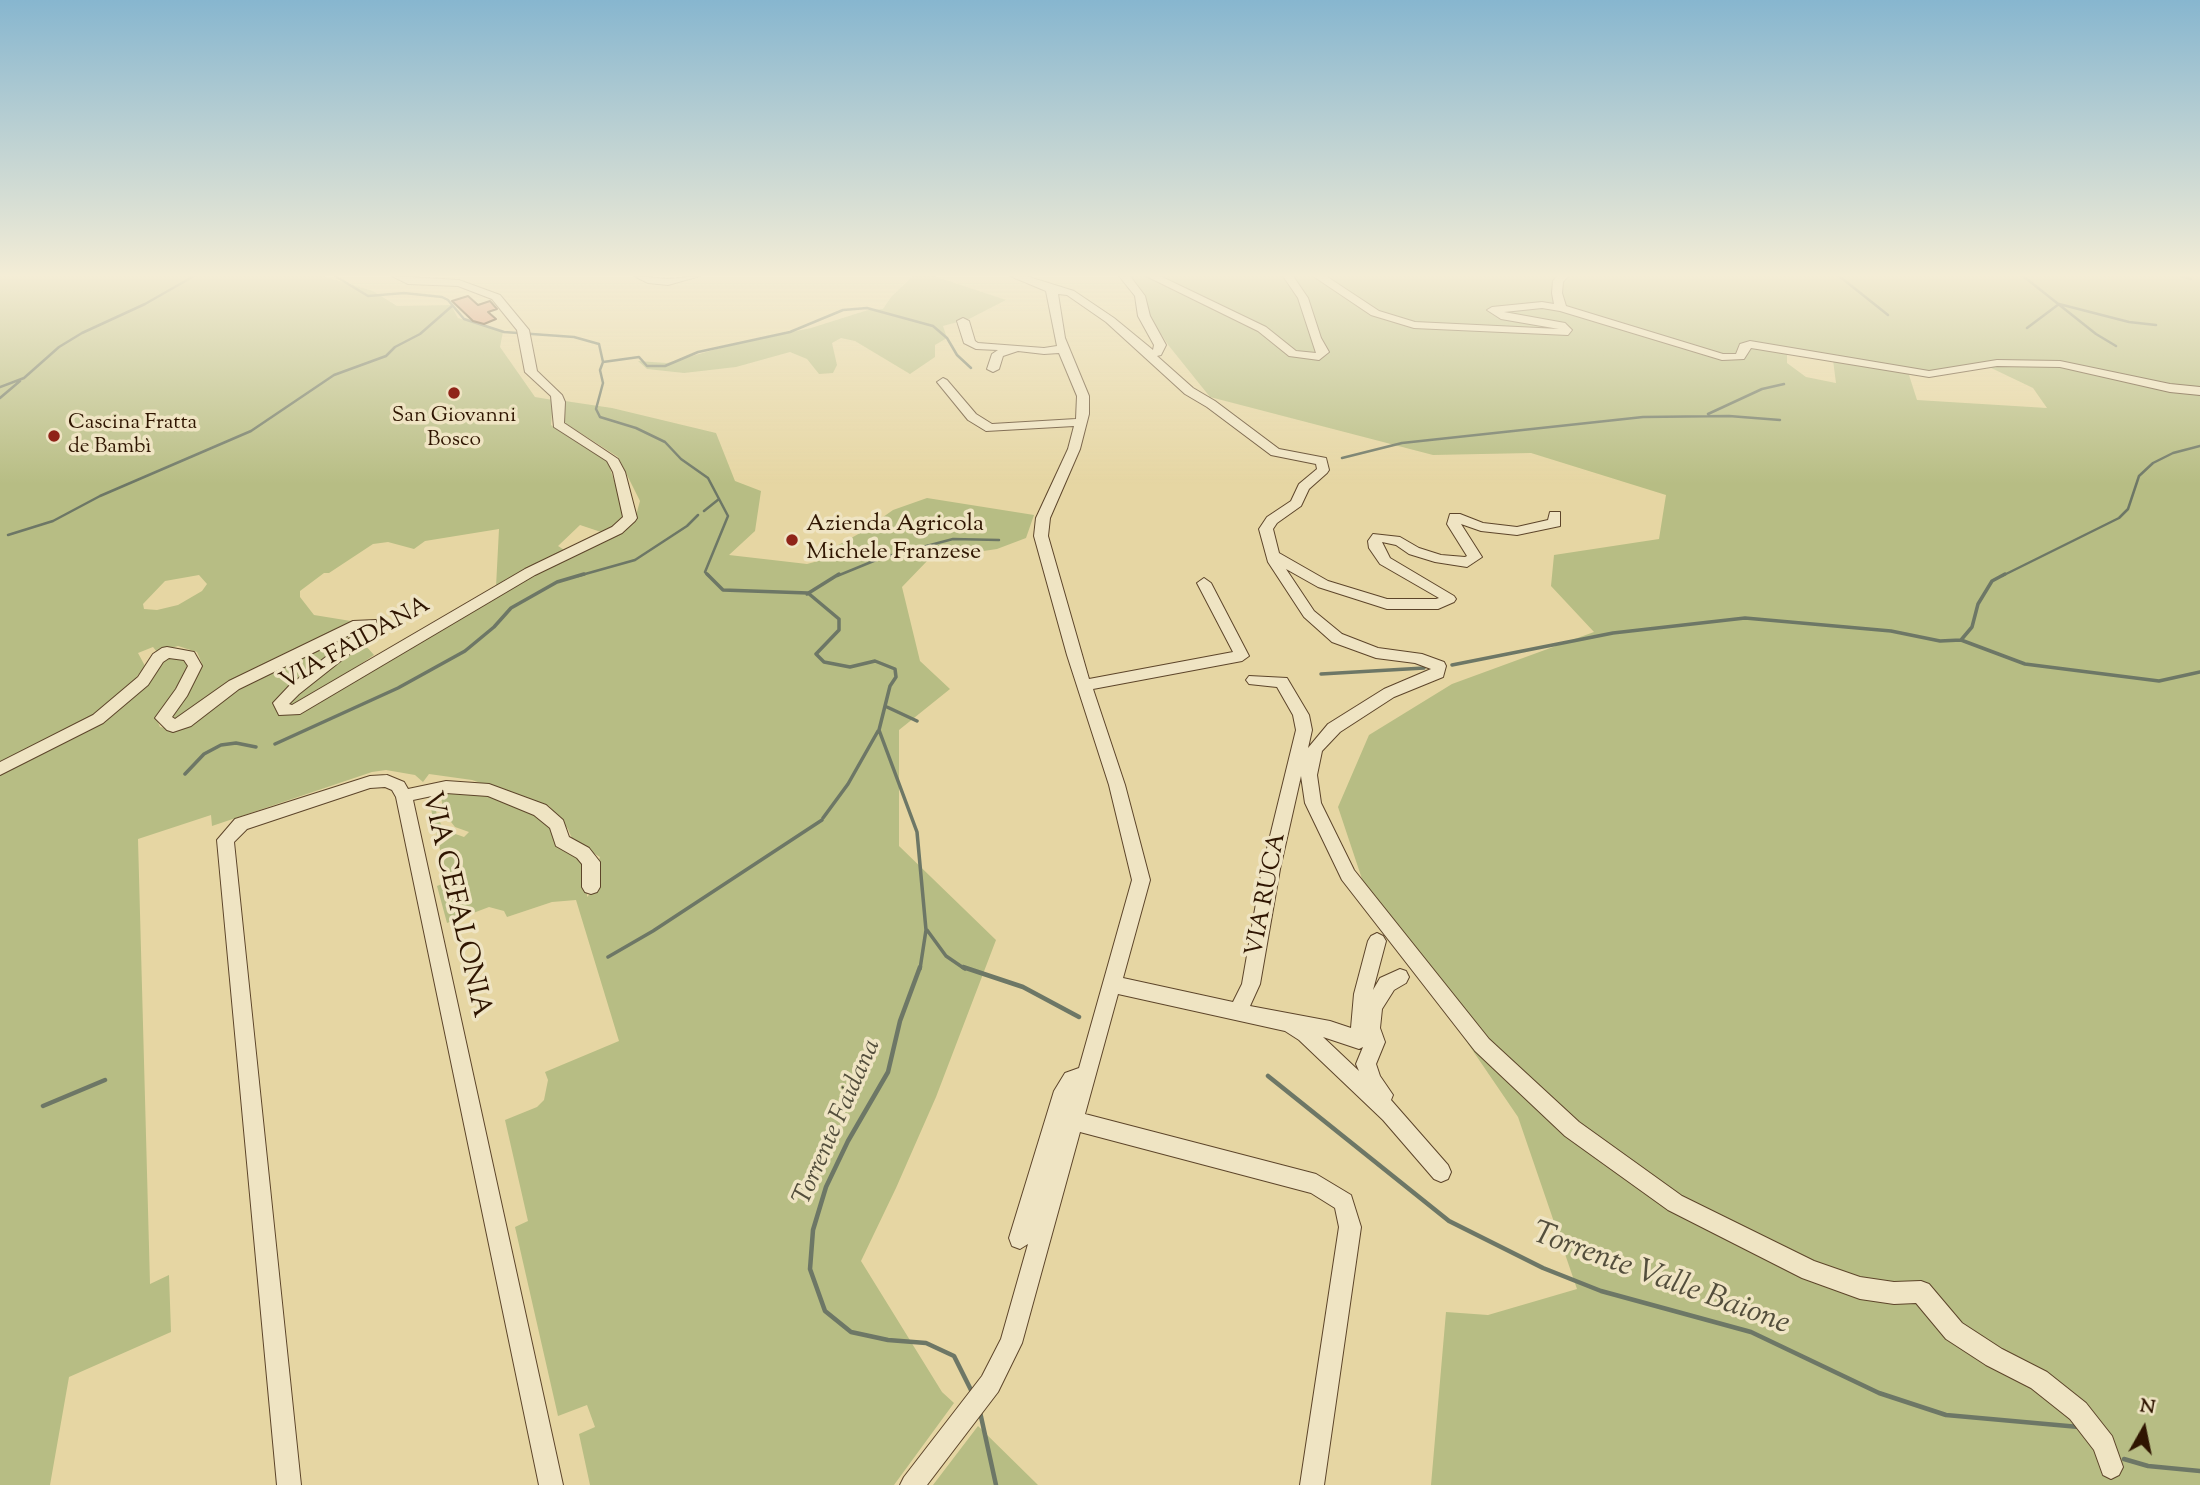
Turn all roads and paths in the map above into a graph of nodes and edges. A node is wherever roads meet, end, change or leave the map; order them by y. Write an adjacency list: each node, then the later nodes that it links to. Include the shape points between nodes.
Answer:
1 (525, 345): 23 (street, VIA FAIDANA, via 531,372 559,402 558,424 612,459 619,472 630,518 617,530 530,572 295,710 284,711 281,703 371,629 371,624 358,625 234,685 186,722 173,726 163,718 195,666 189,656 167,652 143,681 98,719)
2 (974, 345): 11 (street)
3 (1061, 345): 12 (street)
4 (1140, 345): 13 (street)
5 (1160, 345): 13 (street, via 1157,353)
6 (1282, 345): 7 (street, via 1293,354 1319,357 1323,352)
7 (1319, 345)
8 (1686, 345): 9 (street, via 1722,357 1740,356)
9 (1748, 345)
10 (1752, 345): 16 (street, via 1929,374 1997,363 2060,364)
11 (1017, 347): 12 (street); 14 (street, via 999,354)
12 (1062, 349): 17 (street, via 1083,397)
13 (1150, 353): 19 (street, via 1189,391 1275,452 1322,461 1324,470 1266,529)
14 (993, 369)
15 (943, 382): 17 (street, via 972,417 990,428)
16 (2200, 391)
17 (1081, 422): 22 (street, via 1043,518 1041,537)
18 (1555, 515): 19 (street, via 1555,523 1517,531 1488,529 1455,517 1454,524 1475,557 1467,562 1440,559 1400,541 1378,537 1376,548 1385,561 1448,599 1438,604 1387,604 1323,584)
19 (1275, 556): 36 (street, via 1309,614 1337,638 1376,653 1439,666 1437,673 1389,693 1334,728 1315,749 1309,775 1313,803 1348,875 1482,1045 1572,1129 1675,1203 1860,1288 1921,1292 1954,1331 2039,1380 2078,1411 2104,1444)
20 (1204, 583): 22 (street, via 1242,656)
21 (1254, 680): 29 (street, VIA RUCA, via 1282,682 1301,715 1304,730 1271,869 1251,984)
22 (1086, 685): 28 (street, via 1142,880)
23 (0, 769)
24 (404, 796): 25 (street, via 446,788 489,790 540,810 558,825 562,841 591,862); 37 (street, VIA CEFALONIA, via 398,786 387,781 370,782 241,824 225,840); 38 (street, VIA CEFALONIA)
25 (591, 887)
26 (1377, 941): 30 (street, via 1363,993 1359,1040)
27 (1400, 977): 33 (street, via 1387,984 1373,1007 1375,1042 1366,1064)
28 (1112, 984): 29 (street); 31 (street)
29 (1238, 1012): 30 (street)
30 (1289, 1023): 33 (street, via 1351,1074)
31 (1086, 1075): 32 (street); 35 (street, via 1072,1079 1064,1091)
32 (1073, 1120): 39 (street, via 1011,1343 990,1384); 40 (street, via 1316,1184 1344,1202 1350,1227)
33 (1405, 1132): 34 (street)
34 (1441, 1171)
35 (1020, 1238)
36 (2111, 1467)
37 (289, 1485)
38 (551, 1485)
39 (912, 1485)
40 (1312, 1485)

